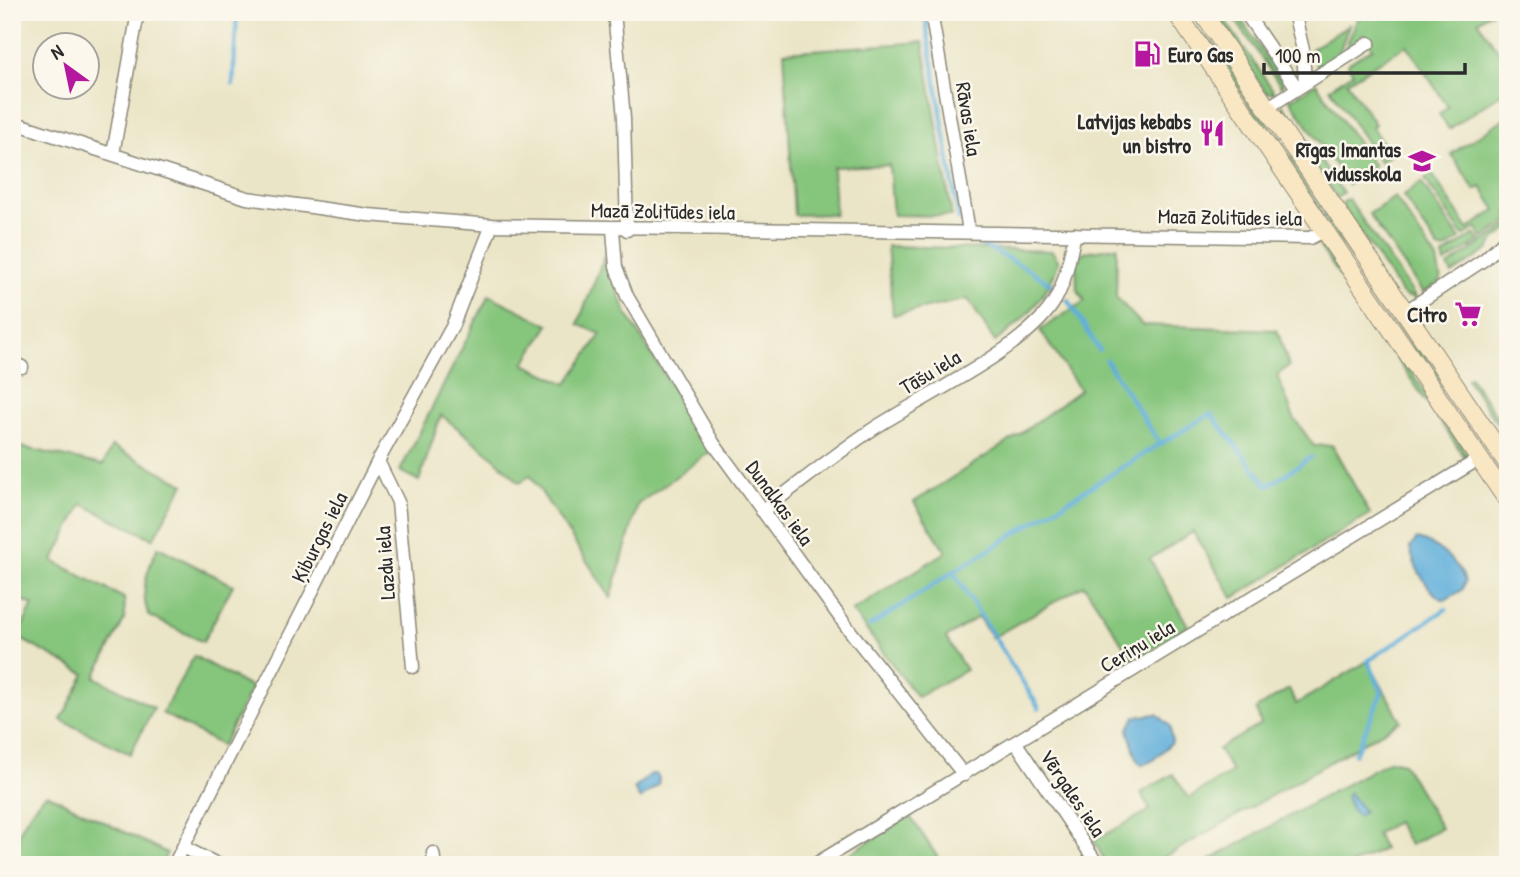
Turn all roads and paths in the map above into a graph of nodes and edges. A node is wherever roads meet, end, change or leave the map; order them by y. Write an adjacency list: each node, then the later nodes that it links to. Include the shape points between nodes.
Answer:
1 (138, 12): 14 (street)
2 (614, 12): 16 (street, Dunalkas iela, via 624,118)
3 (931, 12): 18 (street, Rāvas iela)
4 (1176, 12): 17 (main road)
5 (1194, 12): 10 (main road, via 1213,38)
6 (1202, 12): 10 (main road)
7 (1245, 12): 11 (street)
8 (1294, 12): 11 (street, via 1303,50)
9 (1369, 43): 11 (street)
10 (1224, 44): 12 (main road)
11 (1301, 86): 12 (street)
12 (1268, 108): 21 (main road)
13 (12, 122): 14 (street, Mazā Zolitūdes iela)
14 (113, 154): 15 (street, Mazā Zolitūdes iela, via 247,198)
15 (492, 225): 16 (street, Mazā Zolitūdes iela); 25 (street, Ķiburgas iela, via 452,327)
16 (620, 230): 18 (street, Mazā Zolitūdes iela); 28 (street, Dunalkas iela, via 616,267 627,296 714,444)
17 (1324, 231): 19 (street, Mazā Zolitūdes iela, via 1310,238); 22 (main road)
18 (969, 232): 19 (street, Mazā Zolitūdes iela)
19 (1075, 234): 28 (street, Tāšu iela, via 1064,283 1051,306 1018,338 872,429)
20 (1508, 237): 21 (street, via 1485,259)
21 (1406, 311): 23 (main road)
22 (1436, 395): 23 (main road, via 1472,429); 24 (main road)
23 (1486, 433): 26 (main road)
24 (1479, 459): 27 (main road); 30 (street, Ceriņu iela)
25 (378, 461): 29 (street, Lazdu iela, via 398,502); 32 (street, Ķiburgas iela)
26 (1508, 464)
27 (1508, 501)
28 (762, 511): 31 (street, Dunalkas iela)
29 (413, 667)
30 (1016, 743): 31 (street, Ceriņu iela); 36 (street, Vērgales iela)
31 (964, 775): 35 (street, Ceriņu iela)
32 (183, 847): 33 (street, Ķiburgas iela); 34 (street)
33 (174, 865)
34 (219, 865)
35 (814, 865)
36 (1098, 865)

